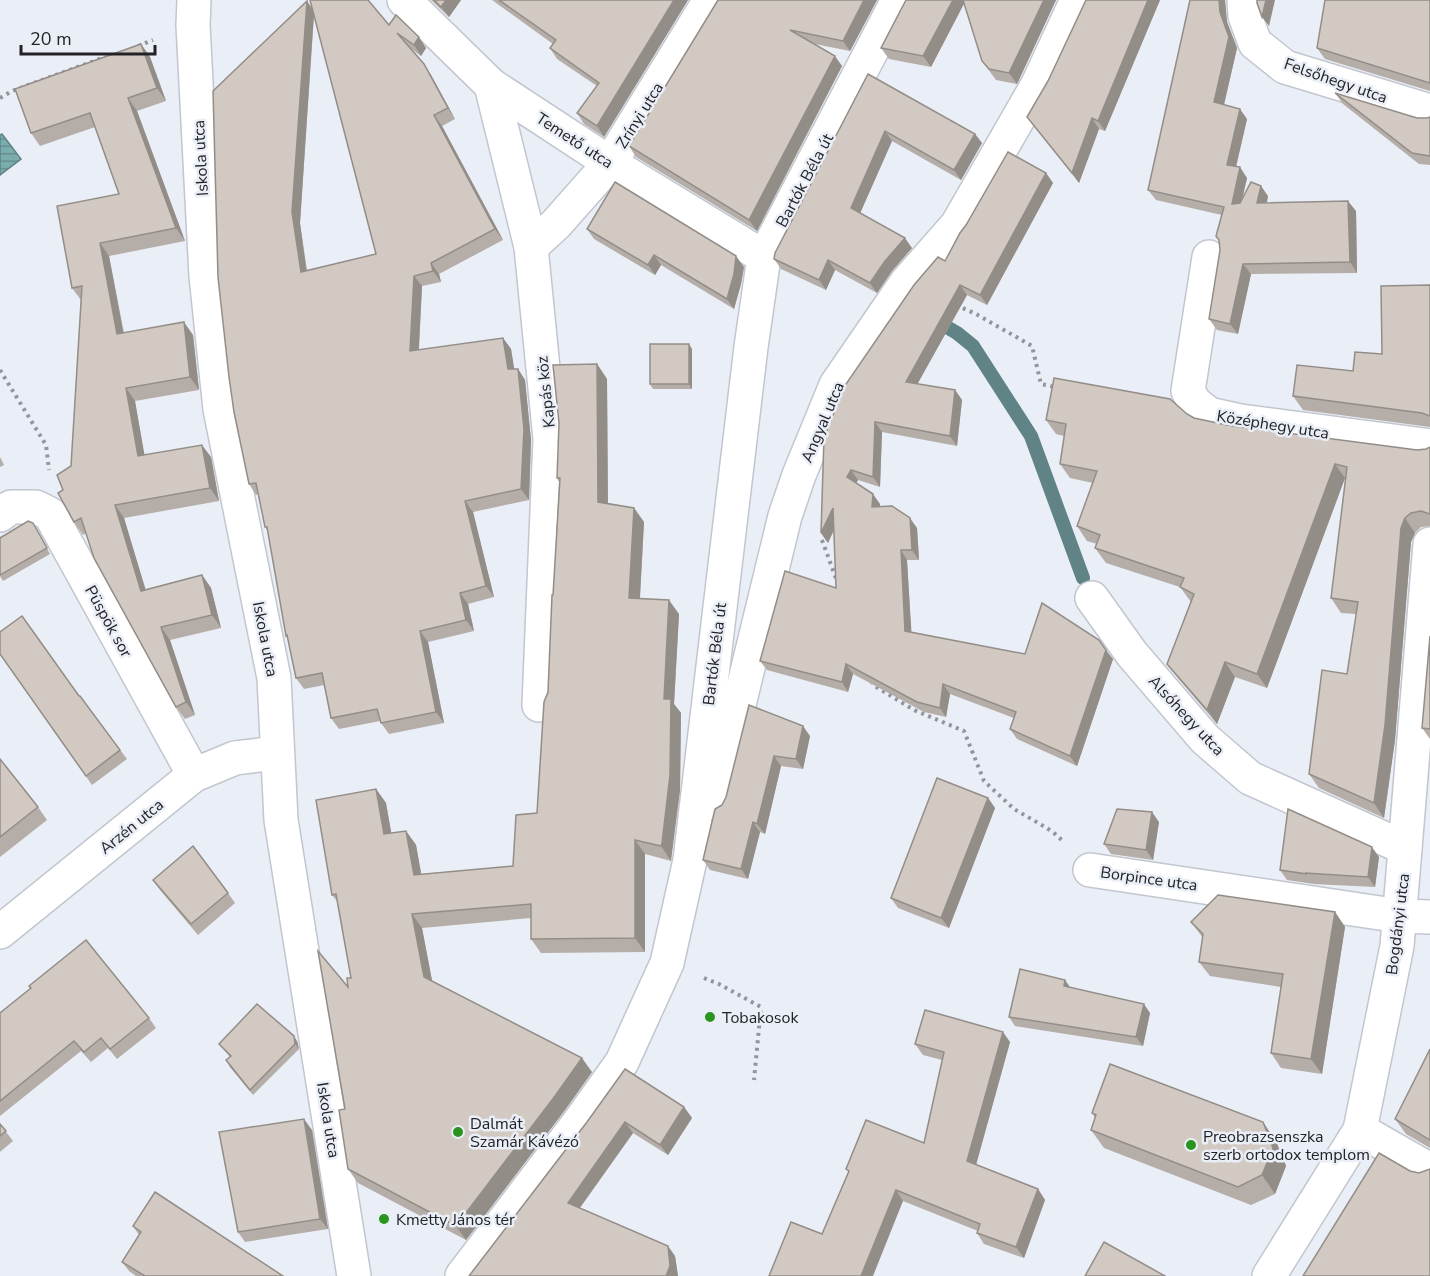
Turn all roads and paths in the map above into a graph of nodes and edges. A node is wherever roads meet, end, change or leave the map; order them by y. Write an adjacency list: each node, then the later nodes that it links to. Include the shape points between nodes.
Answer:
1 (194, 0): 29 (street, Iskola utca, via 206,276 220,410 274,678)
2 (404, 0): 10 (street, Temető utca)
3 (710, 0): 13 (street, Zrínyi utca)
4 (898, 0): 15 (street, Bartók Béla út)
5 (1077, 0): 17 (street, Angyal utca, via 1038,84 957,225)
6 (1244, 0): 12 (street, Felsőhegy utca, via 1255,44 1286,67)
7 (148, 42): 8 (path)
8 (138, 46)
9 (106, 57): 11 (path)
10 (491, 85): 13 (street, Temető utca); 14 (street, Kapás köz)
11 (0, 98)
12 (1430, 111)
13 (610, 163): 14 (street, Zrínyi utca); 15 (street, Temető utca)
14 (531, 247): 28 (street, Kapás köz, via 550,439)
15 (764, 257): 32 (street, Bartók Béla út)
16 (1209, 257): 20 (street, Középhegy utca, via 1188,391 1196,403 1209,414 1241,421)
17 (906, 283): 19 (path, via 976,314 1032,346 1041,384); 21 (street, Angyal utca, via 836,385)
18 (0, 370): 22 (path, via 46,445 50,473)
19 (1064, 388)
20 (1430, 446)
21 (800, 475): 25 (path); 32 (street, Angyal utca, via 785,516 713,810)
22 (36, 507): 23 (street, via 11,507); 30 (street, Püspök sor, via 50,514)
23 (0, 515)
24 (1430, 544): 31 (street, Bogdányi utca)
25 (838, 586)
26 (1092, 598): 31 (street, Alsóhegy utca, via 1132,654 1206,739 1250,778)
27 (869, 674): 33 (path, Borpince utca, via 873,685 914,710 964,731 984,781 1014,809 1053,832)
28 (539, 705)
29 (277, 753): 30 (street, Arzén utca, via 235,758); 40 (street, Iskola utca, via 281,820)
30 (194, 775): 35 (street, Arzén utca)
31 (1406, 848): 34 (street, Bogdányi utca)
32 (690, 860): 41 (street, Bartók Béla út, via 667,963 622,1062)
33 (1090, 870): 34 (street, Borpince utca)
34 (1415, 916): 38 (street, Bogdányi utca, via 1397,946)
35 (0, 932)
36 (719, 984): 37 (path, via 761,1007)
37 (754, 1080)
38 (1360, 1130): 39 (street); 42 (street, Bogdányi utca)
39 (1430, 1170)
40 (354, 1276)
41 (462, 1276)
42 (1269, 1276)

